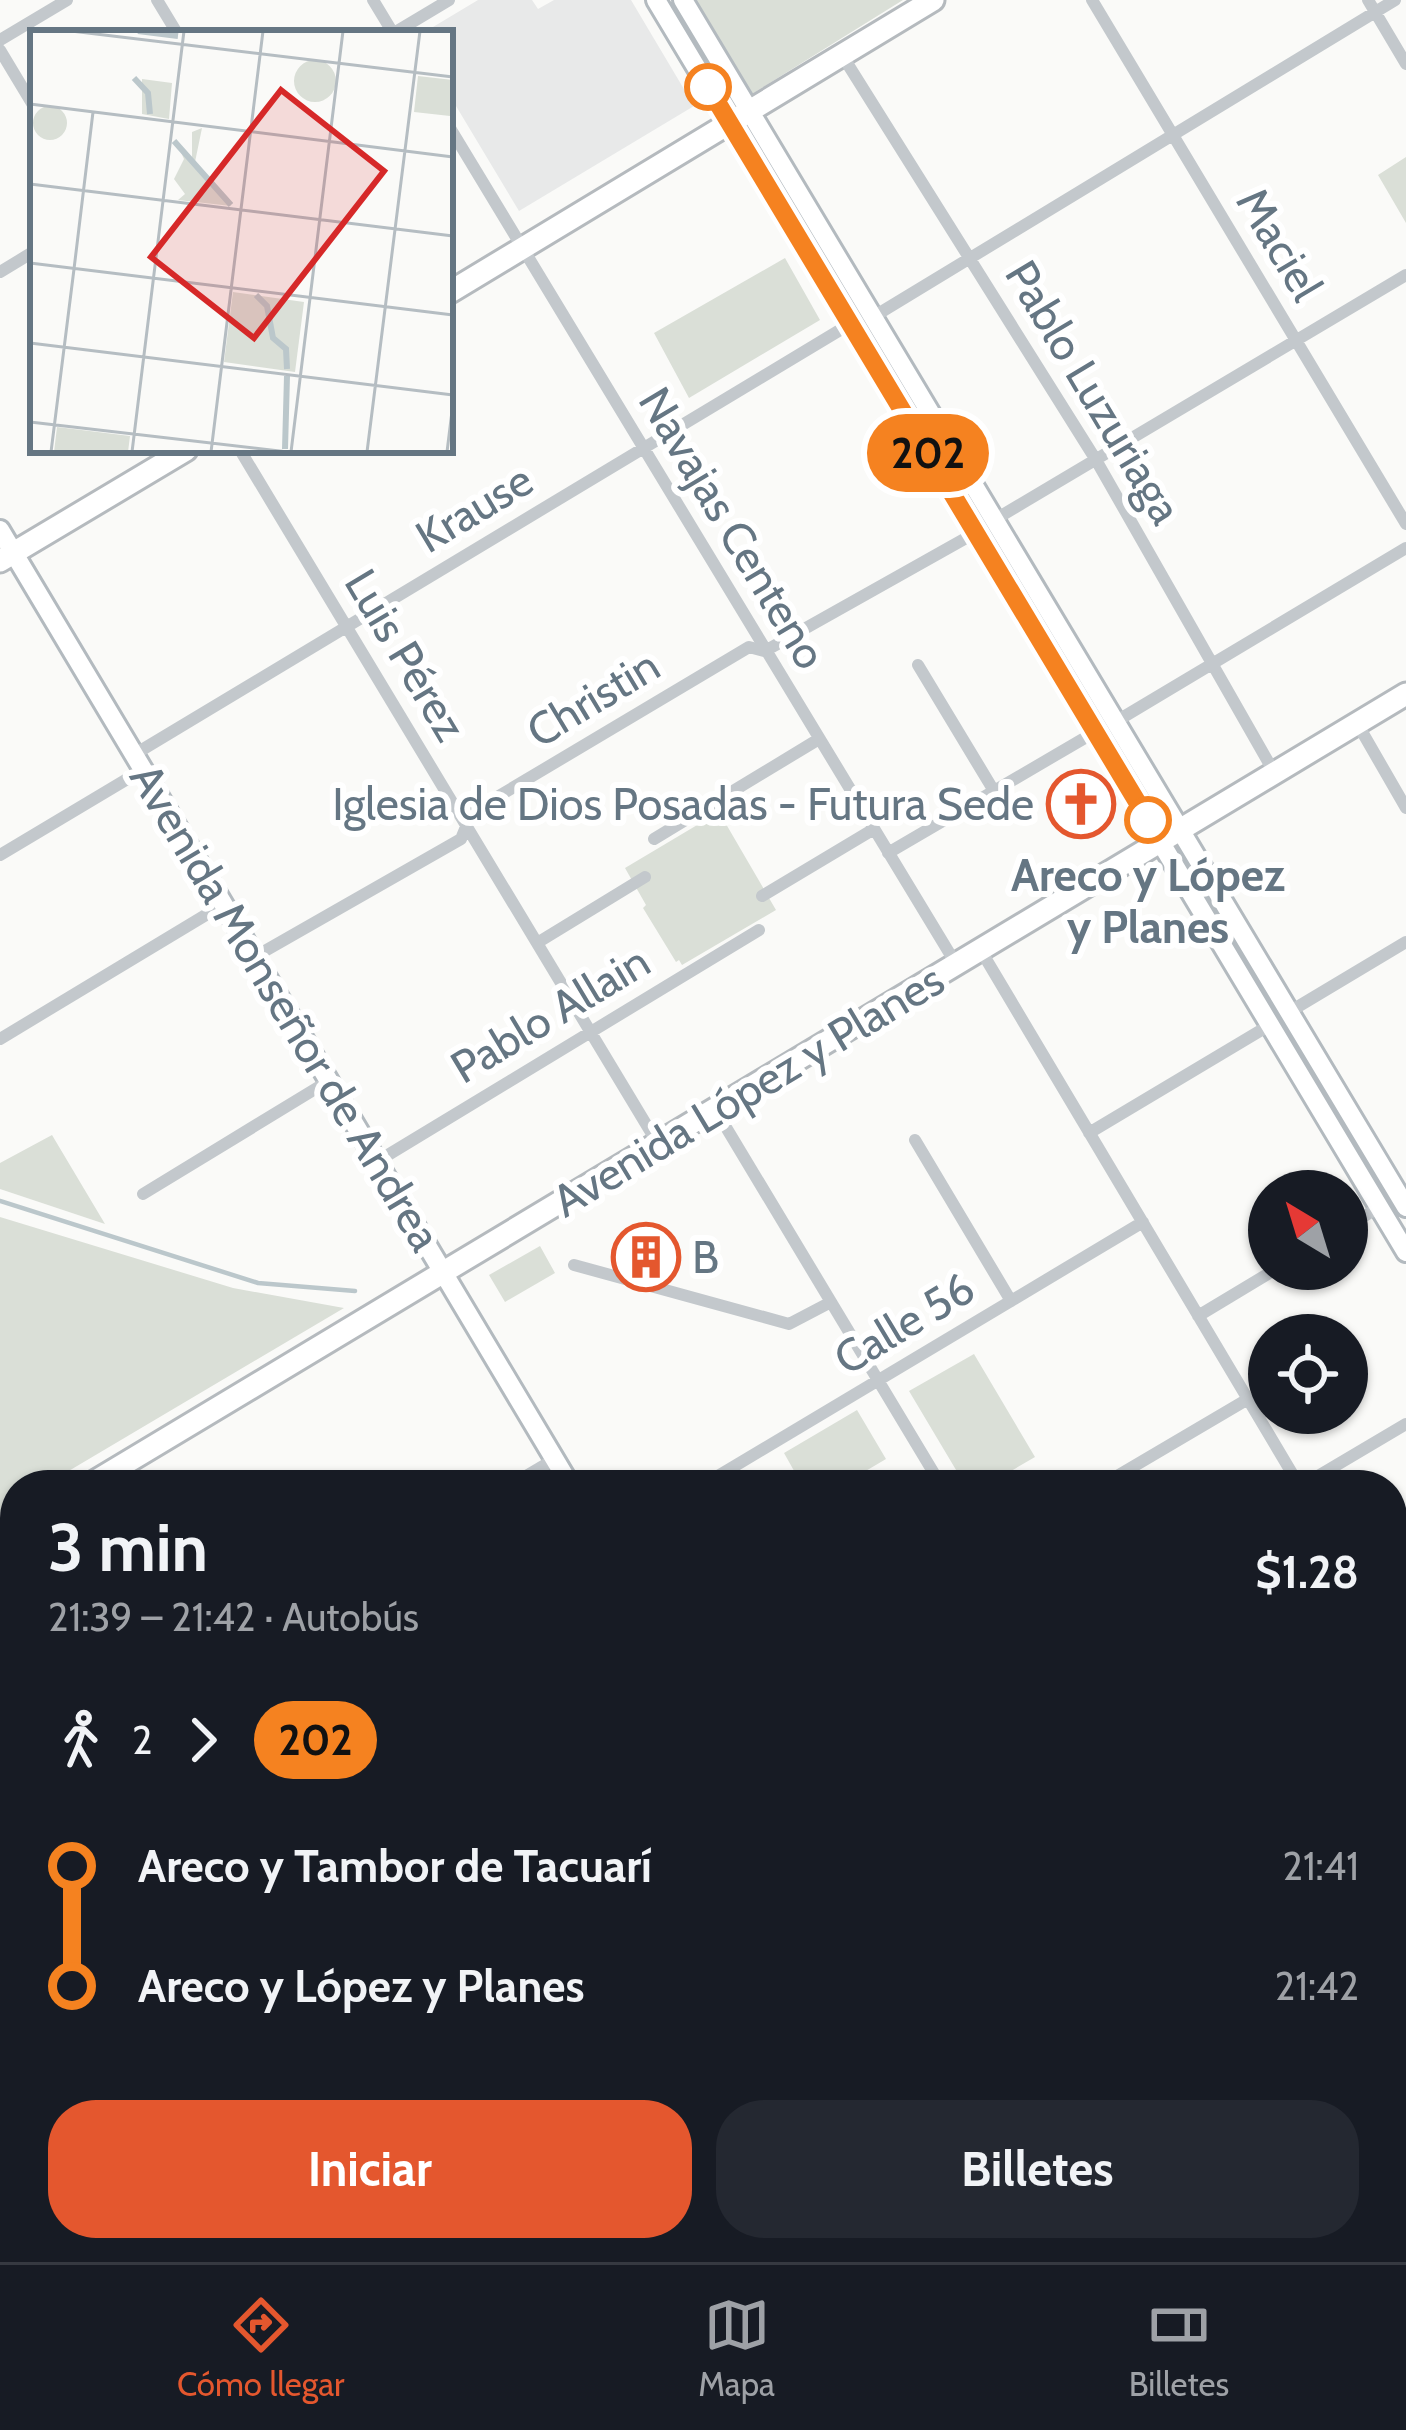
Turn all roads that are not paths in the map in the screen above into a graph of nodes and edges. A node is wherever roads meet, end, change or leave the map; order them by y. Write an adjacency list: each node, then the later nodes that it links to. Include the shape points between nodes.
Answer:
1 (67, 0): 14 (street)
2 (158, 0): 11 (street)
3 (373, 0): 12 (street)
4 (449, 0): 13 (street)
5 (656, 0): 19 (main road)
6 (683, 0): 19 (main road)
7 (1092, 0): 21 (street, Maciel)
8 (1395, 0): 10 (street)
9 (922, 3): 16 (main road)
10 (1371, 6): 17 (street); 21 (street)
11 (175, 30)
12 (392, 30)
13 (399, 30)
14 (0, 40)
15 (0, 50): 18 (street)
16 (842, 55): 19 (main road); 24 (street, Pablo Luzuriaga)
17 (1406, 64)
18 (30, 100)
19 (739, 117): 22 (main road); 28 (main road); 29 (main road)
20 (453, 133): 22 (street, Navajas Centeno)
21 (1173, 135): 24 (street); 30 (street, Maciel)
22 (523, 249): 27 (main road); 31 (street, Navajas Centeno)
23 (30, 254): 25 (street)
24 (971, 258): 28 (street); 34 (street, Pablo Luzuriaga)
25 (0, 272)
26 (1406, 275): 30 (street)
27 (453, 290)
28 (873, 317): 35 (main road)
29 (850, 324): 31 (street, Krause); 38 (main road)
30 (1296, 341): 34 (street); 36 (street, Maciel)
31 (643, 448): 41 (street, Krause); 42 (street, Navajas Centeno)
32 (181, 453): 40 (main road)
33 (242, 453): 41 (street, Luis Pérez)
34 (1096, 460): 35 (street); 43 (street, Pablo Luzuriaga)
35 (994, 520): 46 (main road)
36 (1406, 524)
37 (0, 530): 40 (main road, Avenida Monseñor de Andrea)
38 (975, 533): 42 (street, Christin); 48 (main road)
39 (1406, 548): 43 (street)
40 (7, 557): 50 (main road, Avenida Monseñor de Andrea)
41 (346, 626): 50 (street, Krause); 54 (street, Luis Pérez)
42 (765, 651): 49 (street, Navajas Centeno); 54 (street, Christin, via 749,647 472,812)
43 (1212, 664): 46 (street); 51 (street, Pablo Luzuriaga)
44 (918, 665): 52 (street)
45 (1406, 694): 47 (main road, Avenida López y Planes)
46 (1115, 722): 56 (main road)
47 (1357, 723): 51 (main road, Avenida López y Planes); 53 (street)
48 (1094, 732): 52 (street); 56 (main road)
49 (819, 739): 55 (street, Navajas Centeno); 57 (street)
50 (139, 761): 59 (street, Krause); 62 (main road, Avenida Monseñor de Andrea)
51 (1274, 772): 56 (main road, Avenida López y Planes)
52 (994, 791): 58 (street)
53 (1406, 808)
54 (466, 824): 65 (street, Luis Pérez); 67 (street, Christin, via 461,838)
55 (874, 829): 58 (street, Navajas Centeno); 61 (street)
56 (1170, 835): 66 (main road, Avenida López y Planes); 69 (main road); 70 (main road)
57 (654, 839)
58 (888, 853): 68 (street, Navajas Centeno)
59 (0, 855)
60 (645, 878): 65 (street)
61 (762, 896)
62 (224, 904): 67 (main road, Avenida Monseñor de Andrea); 72 (street)
63 (759, 930): 71 (street, Pablo Allain)
64 (1406, 942): 69 (street)
65 (537, 943): 71 (street, Luis Pérez)
66 (980, 949): 68 (main road, Avenida López y Planes); 75 (street)
67 (256, 956): 73 (main road, Avenida Monseñor de Andrea)
68 (956, 964): 74 (main road, Avenida López y Planes)
69 (1289, 1012): 80 (main road)
70 (1270, 1025): 75 (street); 81 (main road)
71 (591, 1032): 77 (street, Luis Pérez); 78 (street, Pablo Allain)
72 (0, 1039)
73 (329, 1080): 78 (main road, Avenida Monseñor de Andrea); 79 (street)
74 (715, 1109): 77 (main road, Avenida López y Planes); 89 (street)
75 (1089, 1132): 83 (street)
76 (915, 1140): 88 (street)
77 (658, 1144): 86 (main road, Avenida López y Planes)
78 (378, 1161): 86 (main road, Avenida Monseñor de Andrea)
79 (143, 1194)
80 (1404, 1197)
81 (1379, 1207): 82 (street); 84 (main road)
82 (1368, 1214)
83 (1143, 1222): 88 (street, Calle 56); 90 (street)
84 (1406, 1252)
85 (574, 1265): 89 (street, via 789,1324)
86 (445, 1273): 95 (main road, Avenida Monseñor de Andrea); 96 (main road, Avenida López y Planes)
87 (1248, 1286): 90 (street)
88 (1011, 1300): 91 (street, Calle 56)
89 (831, 1302): 91 (street)
90 (1198, 1316): 92 (street)
91 (878, 1381): 99 (street, Calle 56); 100 (street)
92 (1248, 1399): 101 (street)
93 (1406, 1424): 103 (street)
94 (1270, 1434): 102 (street)
95 (555, 1459): 97 (street); 98 (main road, Avenida Monseñor de Andrea)
96 (115, 1470)
97 (536, 1470)
98 (561, 1470)
99 (728, 1470)
100 (932, 1470)
101 (1127, 1470)
102 (1292, 1470)
103 (1327, 1470)

